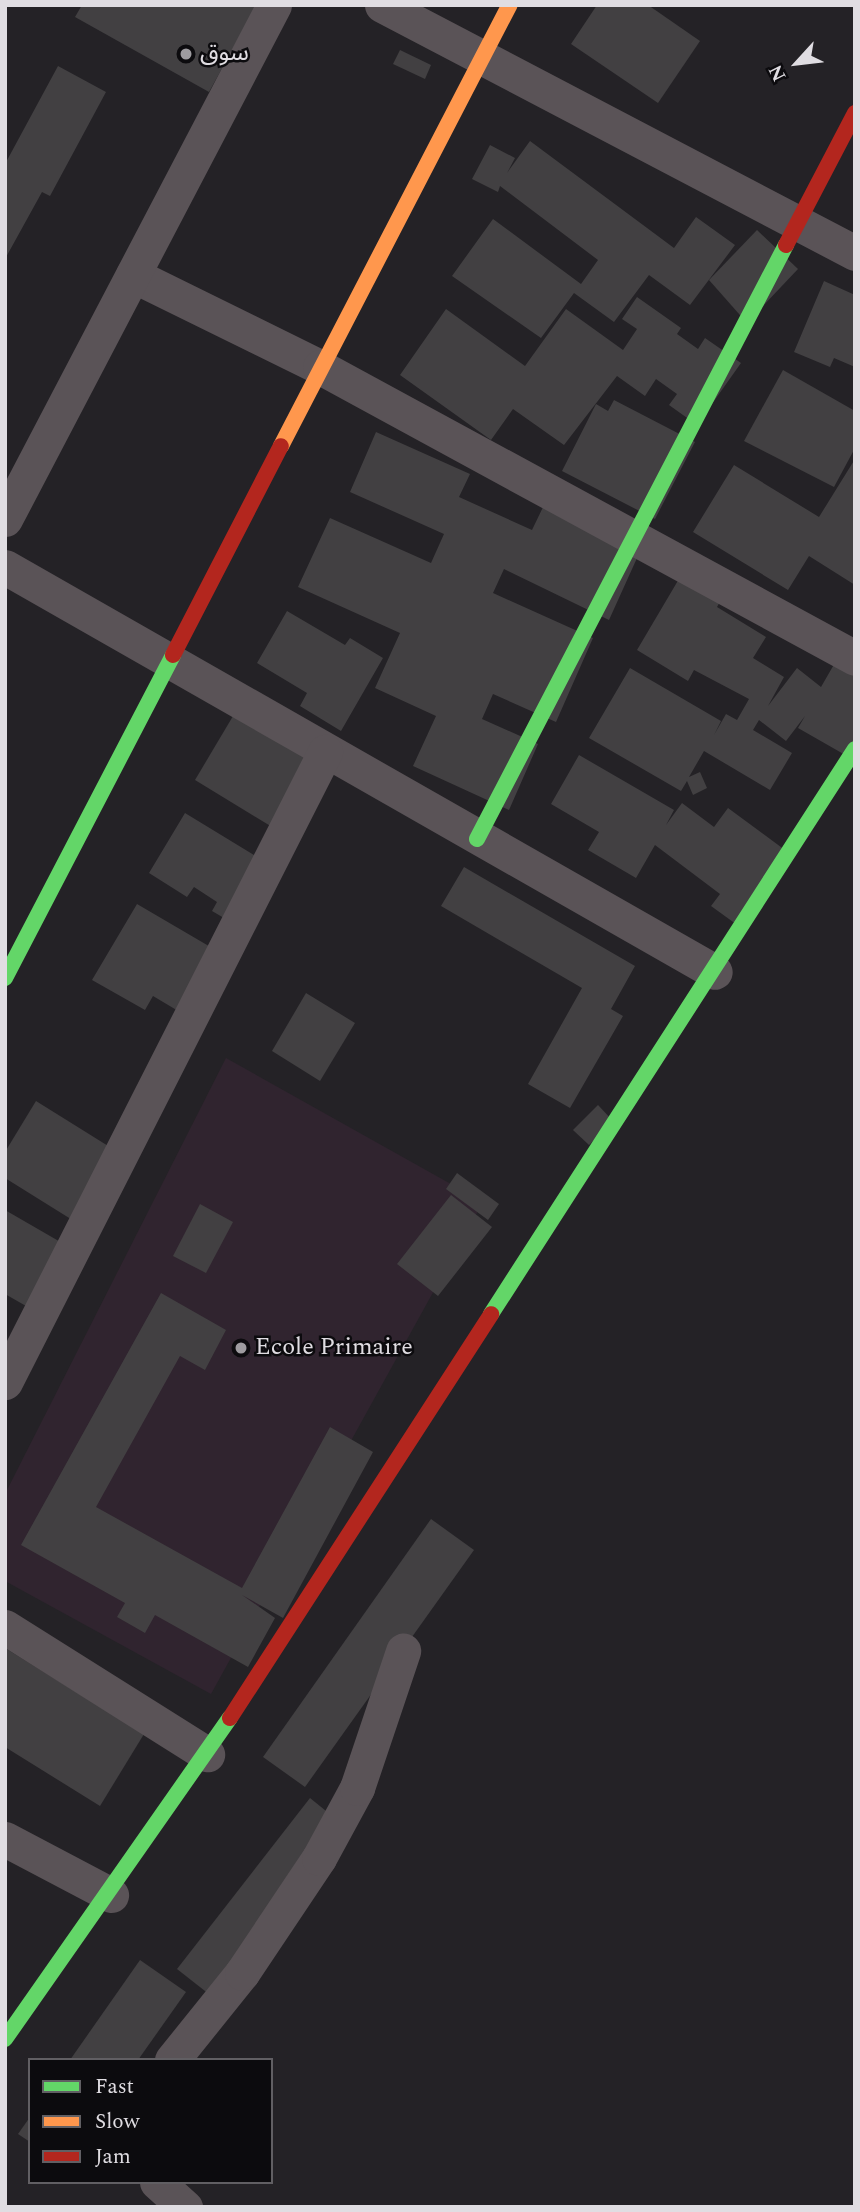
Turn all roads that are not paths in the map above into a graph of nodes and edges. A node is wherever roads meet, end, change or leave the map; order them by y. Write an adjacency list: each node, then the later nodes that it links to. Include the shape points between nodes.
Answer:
1 (274, 5): 8 (street)
2 (382, 5): 4 (street)
3 (510, 5): 4 (street)
4 (483, 57): 6 (street); 9 (street)
5 (855, 113): 6 (street)
6 (797, 225): 7 (street); 11 (street)
7 (855, 253)
8 (133, 275): 9 (street); 10 (street)
9 (320, 367): 11 (street); 14 (street)
10 (6, 514)
11 (631, 534): 13 (street); 17 (street)
12 (5, 568): 14 (street)
13 (855, 657)
14 (168, 661): 16 (street); 18 (street)
15 (855, 749): 19 (street)
16 (325, 752): 17 (street); 20 (street)
17 (477, 839): 19 (street)
18 (10, 957)
19 (715, 971): 24 (street)
20 (17, 1329): 21 (street)
21 (5, 1382)
22 (5, 1628): 24 (street)
23 (403, 1651): 28 (street, via 357,1788 319,1858 242,1973)
24 (207, 1754): 26 (street)
25 (5, 1839): 26 (street)
26 (111, 1895): 27 (street)
27 (5, 2039)
28 (174, 2058)
29 (160, 2184): 30 (street)
30 (185, 2207)

